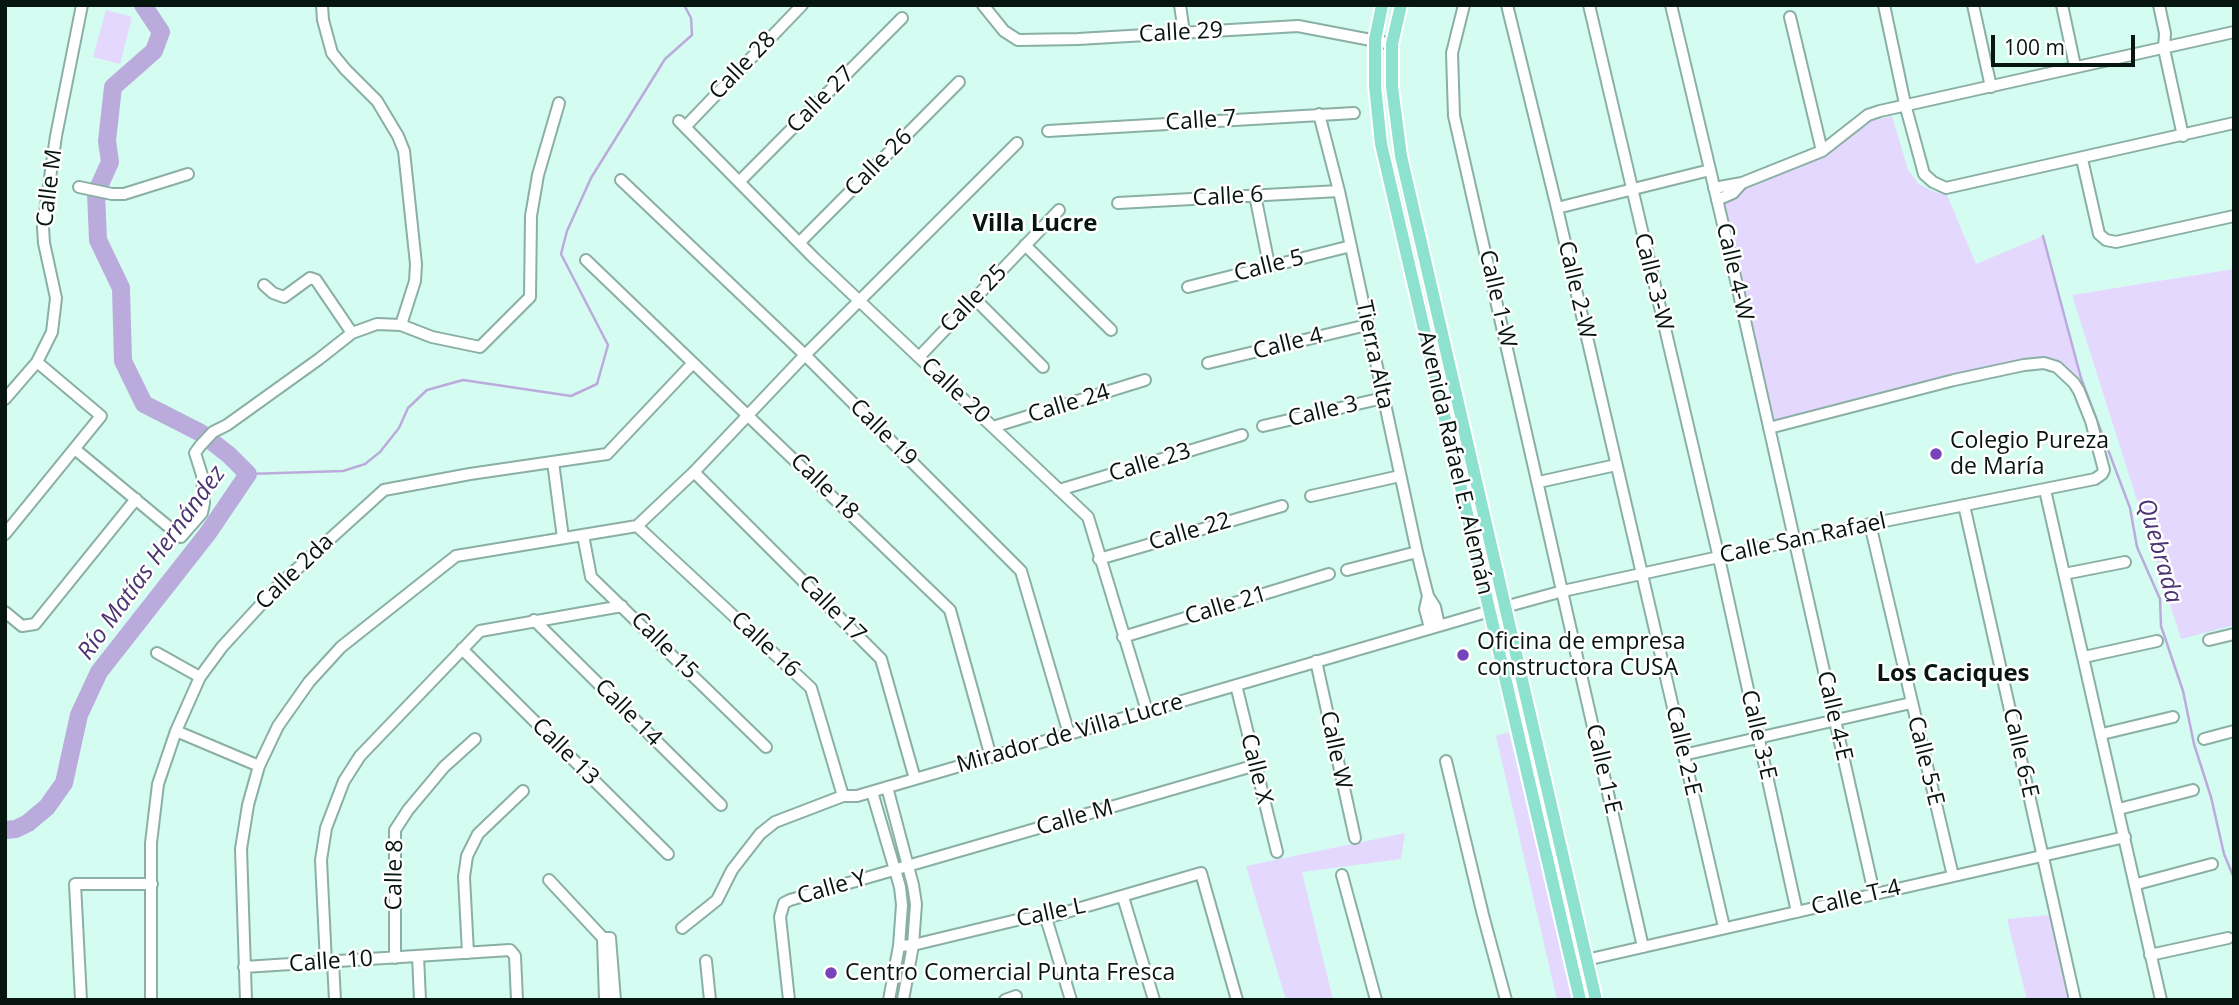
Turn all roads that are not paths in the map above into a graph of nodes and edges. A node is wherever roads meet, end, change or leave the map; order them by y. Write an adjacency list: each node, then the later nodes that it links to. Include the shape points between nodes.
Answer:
1 (82, 5): 67 (street, Calle M, via 56,136 44,227 56,314)
2 (322, 5): 61 (street, via 332,53 377,101 404,150 416,264)
3 (983, 5): 19 (street, Calle 29, via 1004,31 1018,40)
4 (1180, 5): 19 (street)
5 (1382, 5): 20 (main road, Avenida Rafael E. Alemán)
6 (1401, 5): 21 (main road, Avenida Rafael E. Alemán)
7 (1464, 5): 84 (street, Calle 1-W, via 1452,53 1454,116)
8 (1507, 5): 49 (street, Calle 2-W)
9 (1589, 5): 44 (street, Calle 3-W)
10 (1671, 5): 37 (street, Calle 4-W)
11 (1884, 5): 27 (street)
12 (1973, 5): 25 (street)
13 (2062, 5): 23 (street)
14 (2159, 5): 22 (street)
15 (798, 6): 31 (street, Calle 28)
16 (1790, 17): 35 (street)
17 (902, 18): 40 (street, Calle 27)
18 (2234, 32): 22 (street)
19 (1184, 33): 20 (street, Calle 29, via 1298,26)
20 (1375, 40): 21 (street, Calle 29); 108 (main road, Avenida Rafael E. Alemán, via 1381,144)
21 (1392, 44): 107 (main road, Avenida Rafael E. Alemán, via 1392,88 1401,156)
22 (2164, 49): 23 (street); 33 (street)
23 (2076, 66): 25 (street)
24 (959, 82): 52 (street, Calle 26)
25 (1991, 87): 27 (street)
26 (559, 103): 61 (street, via 531,216 530,297 480,347)
27 (1905, 104): 35 (street, via 1868,115); 36 (street, via 1924,174 1946,188)
28 (1354, 113): 29 (street, Calle 7)
29 (1319, 114): 32 (street, Calle 7); 45 (street, Tierra Alta)
30 (2234, 123): 33 (street)
31 (682, 124): 40 (street, Calle 20)
32 (1048, 131)
33 (2183, 136): 36 (street)
34 (1017, 143): 60 (street)
35 (1822, 151): 41 (street)
36 (2082, 159): 51 (street, via 2099,234 2106,240 2116,242)
37 (1710, 170): 43 (street, Calle 4-W); 44 (street)
38 (188, 174): 42 (street, via 124,194)
39 (621, 180): 65 (street, Calle 19)
40 (739, 182): 52 (street, Calle 20)
41 (1742, 183): 43 (street); 47 (street)
42 (79, 187)
43 (1714, 188): 47 (street, Calle 4-W)
44 (1631, 190): 49 (street); 98 (street, Calle 3-W)
45 (1339, 191): 46 (street, Calle 6); 54 (street, Tierra Alta)
46 (1255, 195): 48 (street, Calle 6); 56 (street)
47 (1717, 200): 77 (street, Calle 4-W)
48 (1118, 203)
49 (1557, 208): 81 (street, Calle 2-W)
50 (1059, 210): 53 (street, Calle 25)
51 (2234, 216)
52 (799, 243): 60 (street, Calle 20)
53 (1026, 245): 59 (street, Calle 25); 63 (street)
54 (1351, 246): 56 (street, Calle 5); 62 (street, Tierra Alta)
55 (586, 260): 68 (street, Calle 18)
56 (1269, 265): 58 (street, Calle 5)
57 (264, 285): 64 (street, via 284,297 310,278 316,280)
58 (1188, 287)
59 (975, 299): 66 (street, Calle 25); 70 (street)
60 (859, 300): 65 (street); 66 (street, Calle 20)
61 (401, 325): 64 (street, via 377,324)
62 (1367, 325): 69 (street, Calle 4); 72 (street, Tierra Alta)
63 (1111, 330)
64 (352, 332): 88 (street, via 200,446 195,453 202,475 202,513 181,537)
65 (805, 355): 74 (street); 128 (street, Calle 19, via 1021,571)
66 (919, 357): 76 (street, Calle 20)
67 (37, 362): 73 (street, Calle M); 79 (street, via 100,413)
68 (693, 363): 74 (street, Calle 18); 80 (street, Calle 2da, via 607,454)
69 (1208, 363)
70 (1043, 367)
71 (1145, 380): 76 (street, Calle 24)
72 (1383, 398): 75 (street, Calle 3); 83 (street, Tierra Alta)
73 (5, 399)
74 (749, 414): 82 (street); 135 (street, Calle 18, via 950,610)
75 (1263, 426)
76 (993, 427): 85 (street, Calle 20)
77 (1769, 428): 86 (street, Calle San Rafael, via 1954,380 2044,363 2057,367 2079,391 2104,465 2095,479); 96 (street, Calle 4-W)
78 (1242, 435): 85 (street, Calle 23)
79 (76, 450): 88 (street); 93 (street)
80 (553, 462): 95 (street); 120 (street, Calle 2da, via 384,490 277,587)
81 (1616, 465): 84 (street); 104 (street, Calle 2-W)
82 (694, 472): 92 (street); 139 (street, Calle 17, via 881,659)
83 (1400, 476): 87 (street); 97 (street, Tierra Alta)
84 (1539, 482): 105 (street, Calle 1-W)
85 (1059, 490): 99 (street, Calle 20, via 1088,517)
86 (2045, 490): 89 (street, Calle San Rafael); 103 (street)
87 (1311, 496)
88 (136, 499): 109 (street, via 34,624 22,626)
89 (1964, 505): 91 (street, Calle San Rafael); 151 (street, Calle 6-E)
90 (1282, 506): 99 (street, Calle 22)
91 (1870, 524): 96 (street, Calle San Rafael); 122 (street, Calle 5-E)
92 (637, 526): 94 (street); 144 (street, Calle 16, via 811,688)
93 (5, 534)
94 (583, 535): 95 (street); 106 (street, Calle 15, via 591,577)
95 (564, 538): 138 (street, via 456,556 341,647 278,726)
96 (1793, 540): 98 (street, Calle San Rafael); 125 (street, Calle 4-E)
97 (1417, 552): 101 (street); 111 (street, Tierra Alta, via 1435,607)
98 (1719, 558): 104 (street, Calle San Rafael); 130 (street, Calle 3-E)
99 (1099, 559): 113 (street, Calle 20)
100 (2125, 562): 103 (street)
101 (1347, 570)
102 (1329, 574): 113 (street, Calle 21)
103 (2064, 574): 118 (street)
104 (1642, 575): 105 (street, Calle San Rafael); 134 (street, Calle 2-E)
105 (1563, 592): 107 (street, Calle San Rafael); 172 (street, Calle 1-E)
106 (622, 606): 110 (street); 133 (street, Calle 15)
107 (1504, 607): 108 (street, Mirador de Villa Lucre); 177 (main road, Avenida Rafael E. Alemán)
108 (1490, 611): 111 (street, Mirador de Villa Lucre); 198 (main road, Avenida Rafael E. Alemán)
109 (5, 612)
110 (534, 620): 116 (street, via 480,631); 145 (street, Calle 14)
111 (1434, 627): 119 (street, Mirador de Villa Lucre)
112 (2234, 634): 114 (street)
113 (1123, 637): 123 (street, Calle 20)
114 (2209, 640)
115 (2157, 641): 118 (street)
116 (462, 649): 150 (street, Calle 13); 179 (street, via 360,756 344,781 326,828 321,860)
117 (157, 653): 120 (street)
118 (2084, 657): 129 (street)
119 (1316, 662): 121 (street, Mirador de Villa Lucre); 148 (street, Calle W)
120 (200, 677): 127 (street, Calle 2da)
121 (1236, 685): 123 (street, Mirador de Villa Lucre); 137 (street, Calle X)
122 (1911, 703): 125 (street); 156 (street, Calle 5-E)
123 (1147, 711): 128 (street, Mirador de Villa Lucre)
124 (2173, 717): 129 (street)
125 (1836, 720): 130 (street); 160 (street, Calle 4-E)
126 (2234, 731): 132 (street)
127 (176, 732): 138 (street); 158 (street, Calle 2da, via 158,784)
128 (1069, 734): 135 (street, Mirador de Villa Lucre)
129 (2102, 734): 146 (street)
130 (1759, 738): 134 (street); 164 (street, Calle 3-E)
131 (475, 739): 176 (street, Calle 8, via 444,766 395,831)
132 (2204, 739)
133 (766, 747)
134 (1684, 755): 166 (street, Calle 2-E)
135 (991, 757): 139 (street, Mirador de Villa Lucre)
136 (1446, 761): 197 (street)
137 (1255, 765): 149 (street, Calle X); 153 (street, Calle M)
138 (260, 766): 180 (street, via 247,804 241,849)
139 (915, 779): 140 (street, Mirador de Villa Lucre)
140 (887, 787): 143 (street, Mirador de Villa Lucre); 153 (street)
141 (2193, 790): 146 (street)
142 (523, 792): 173 (street, via 478,834 467,856)
143 (872, 792): 144 (street, Mirador de Villa Lucre); 154 (street)
144 (843, 796): 167 (street, Mirador de Villa Lucre, via 775,822 760,834 732,870 717,900)
145 (721, 805)
146 (2119, 808): 147 (street)
147 (2125, 837): 151 (street, Calle T-4); 159 (street)
148 (1354, 838)
149 (1277, 852)
150 (668, 854)
151 (2043, 856): 156 (street, Calle T-4); 200 (street, Calle 6-E)
152 (2212, 864): 159 (street)
153 (908, 867): 154 (street, Calle M); 162 (street)
154 (895, 870): 163 (street); 190 (street, Calle Y, via 784,903 780,917)
155 (1342, 875): 196 (street)
156 (1953, 876): 160 (street, Calle T-4)
157 (550, 880): 168 (street)
158 (152, 884): 181 (street, via 75,884); 182 (street, Calle 2da)
159 (2137, 884): 174 (street)
160 (1874, 894): 164 (street, Calle T-4)
161 (1123, 897): 165 (street, Calle L); 194 (street); 195 (street, Calle L, via 1201,873)
162 (916, 904): 163 (street); 170 (street)
163 (902, 905): 171 (street)
164 (1797, 912): 166 (street, Calle T-4)
165 (1046, 918): 170 (street, Calle L, via 1021,919); 193 (street)
166 (1724, 927): 172 (street, Calle T-4)
167 (682, 928)
168 (603, 938): 187 (street); 188 (street, via 610,938)
169 (2228, 938): 174 (street)
170 (913, 945): 171 (street, Calle L); 192 (street)
171 (899, 946): 191 (street)
172 (1643, 947): 177 (street, Calle T-4)
173 (467, 953): 175 (street, Calle 10); 186 (street, Calle 10, via 510,950 515,956)
174 (2150, 955): 201 (street)
175 (418, 956): 176 (street, Calle 10); 185 (street)
176 (395, 958): 179 (street, Calle 10)
177 (1586, 960): 199 (main road, Avenida Rafael E. Alemán)
178 (706, 961): 189 (street)
179 (329, 963): 180 (street, Calle 10); 184 (street)
180 (244, 967): 183 (street)
181 (81, 1000)
182 (150, 1000)
183 (246, 1000)
184 (335, 1000)
185 (420, 1000)
186 (517, 1000)
187 (605, 1000)
188 (615, 1000)
189 (710, 1000)
190 (789, 1000)
191 (889, 1000)
192 (903, 1000)
193 (1071, 1000)
194 (1154, 1000)
195 (1237, 1000)
196 (1376, 1000)
197 (1506, 1000)
198 (1580, 1000)
199 (1596, 1000)
200 (2075, 1000)
201 (2161, 1000)

